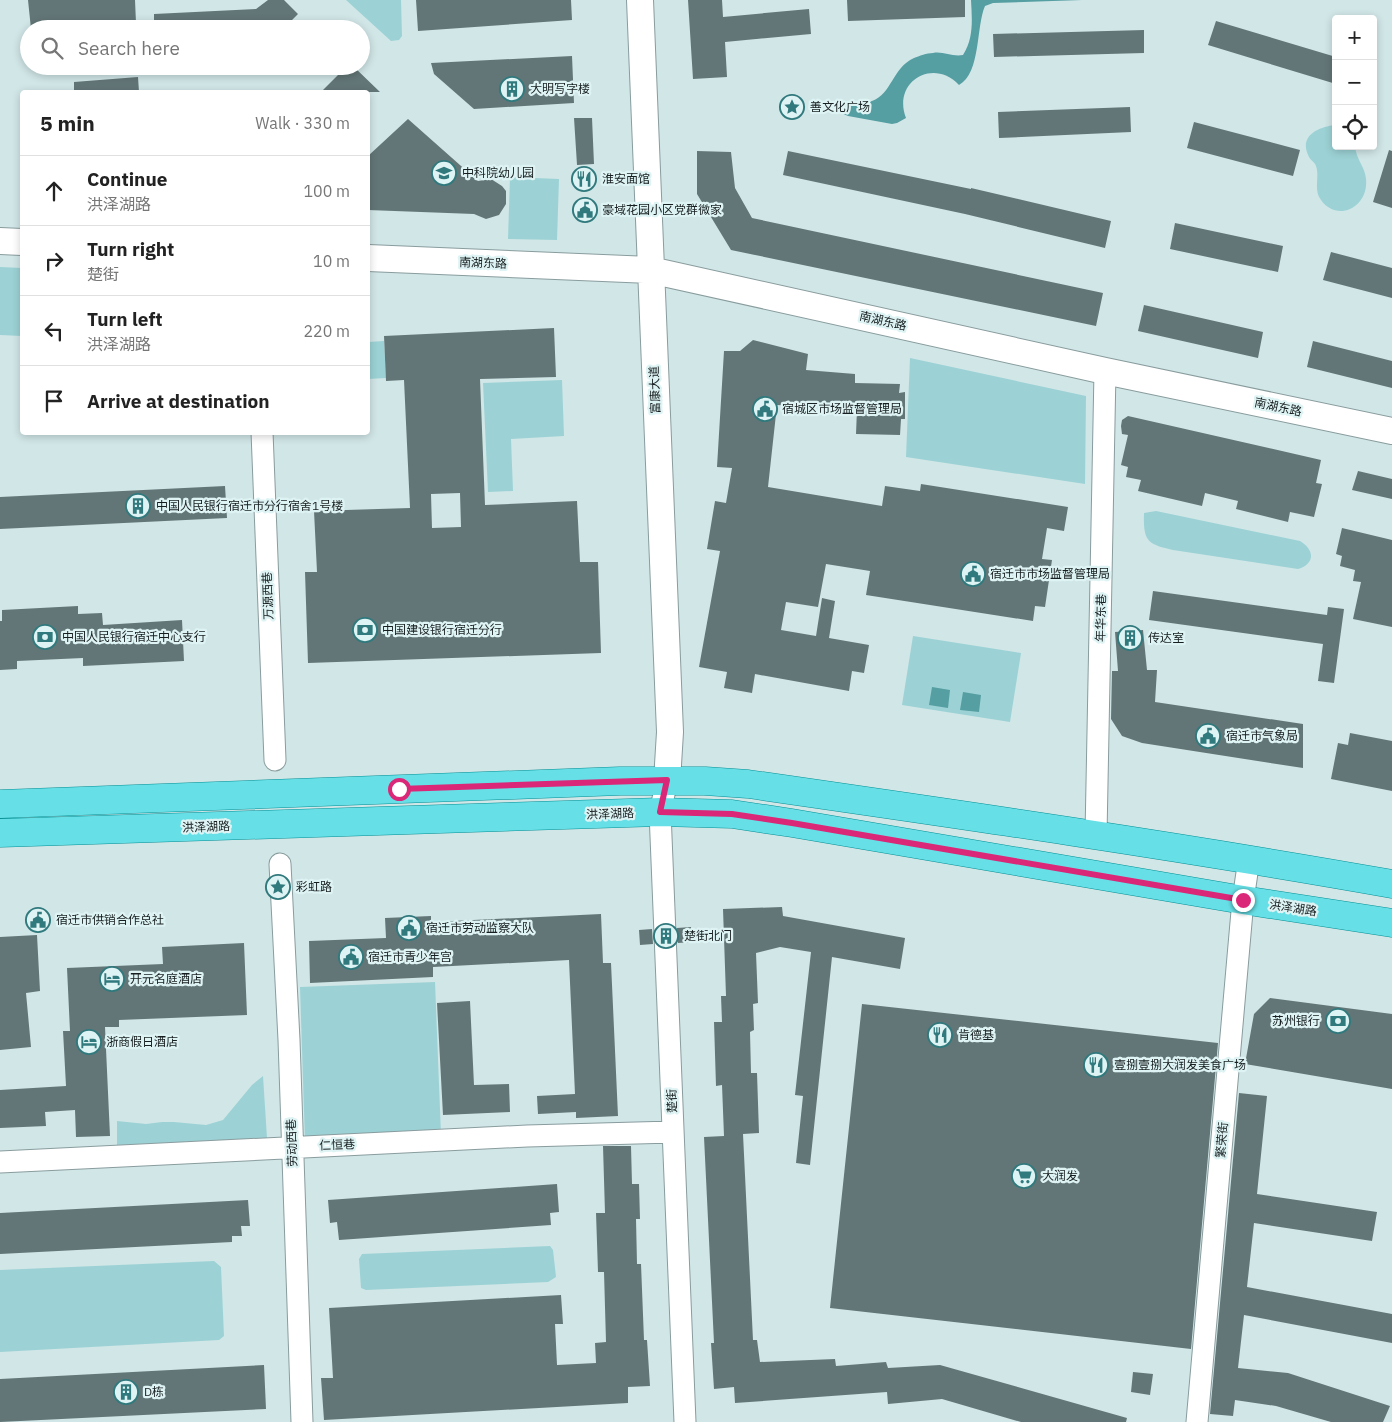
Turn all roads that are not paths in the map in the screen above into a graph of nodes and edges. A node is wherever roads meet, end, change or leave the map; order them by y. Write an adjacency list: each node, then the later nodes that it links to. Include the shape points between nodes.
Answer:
1 (640, 0): 5 (street, 富康大道)
2 (0, 240): 3 (street)
3 (20, 242)
4 (370, 258): 5 (street, 南湖东路)
5 (650, 270): 6 (street, 南湖东路); 10 (street, 富康大道, via 670,732)
6 (1105, 371): 7 (street, 南湖东路); 14 (street, 年华东巷)
7 (1392, 431)
8 (262, 435): 9 (street, 万源西巷)
9 (275, 760)
10 (667, 780): 11 (main road); 12 (street, 楚街); 14 (main road, via 748,784)
11 (0, 804)
12 (660, 812): 13 (main road, 洪泽湖路); 18 (main road, 洪泽湖路, via 732,814 792,823); 20 (street, 楚街)
13 (0, 833)
14 (1096, 835): 15 (main road)
15 (1249, 859): 17 (main road); 18 (street, 繁荣街)
16 (280, 864): 21 (street, 劳动西巷)
17 (1392, 884)
18 (1243, 900): 19 (main road, 洪泽湖路); 25 (street, 繁荣街)
19 (1392, 923)
20 (673, 1132): 21 (street, 仁恒巷); 24 (street, 楚街)
21 (293, 1147): 22 (street, 仁恒巷); 23 (street, 劳动西巷)
22 (0, 1162)
23 (302, 1422)
24 (685, 1422)
25 (1197, 1422)

